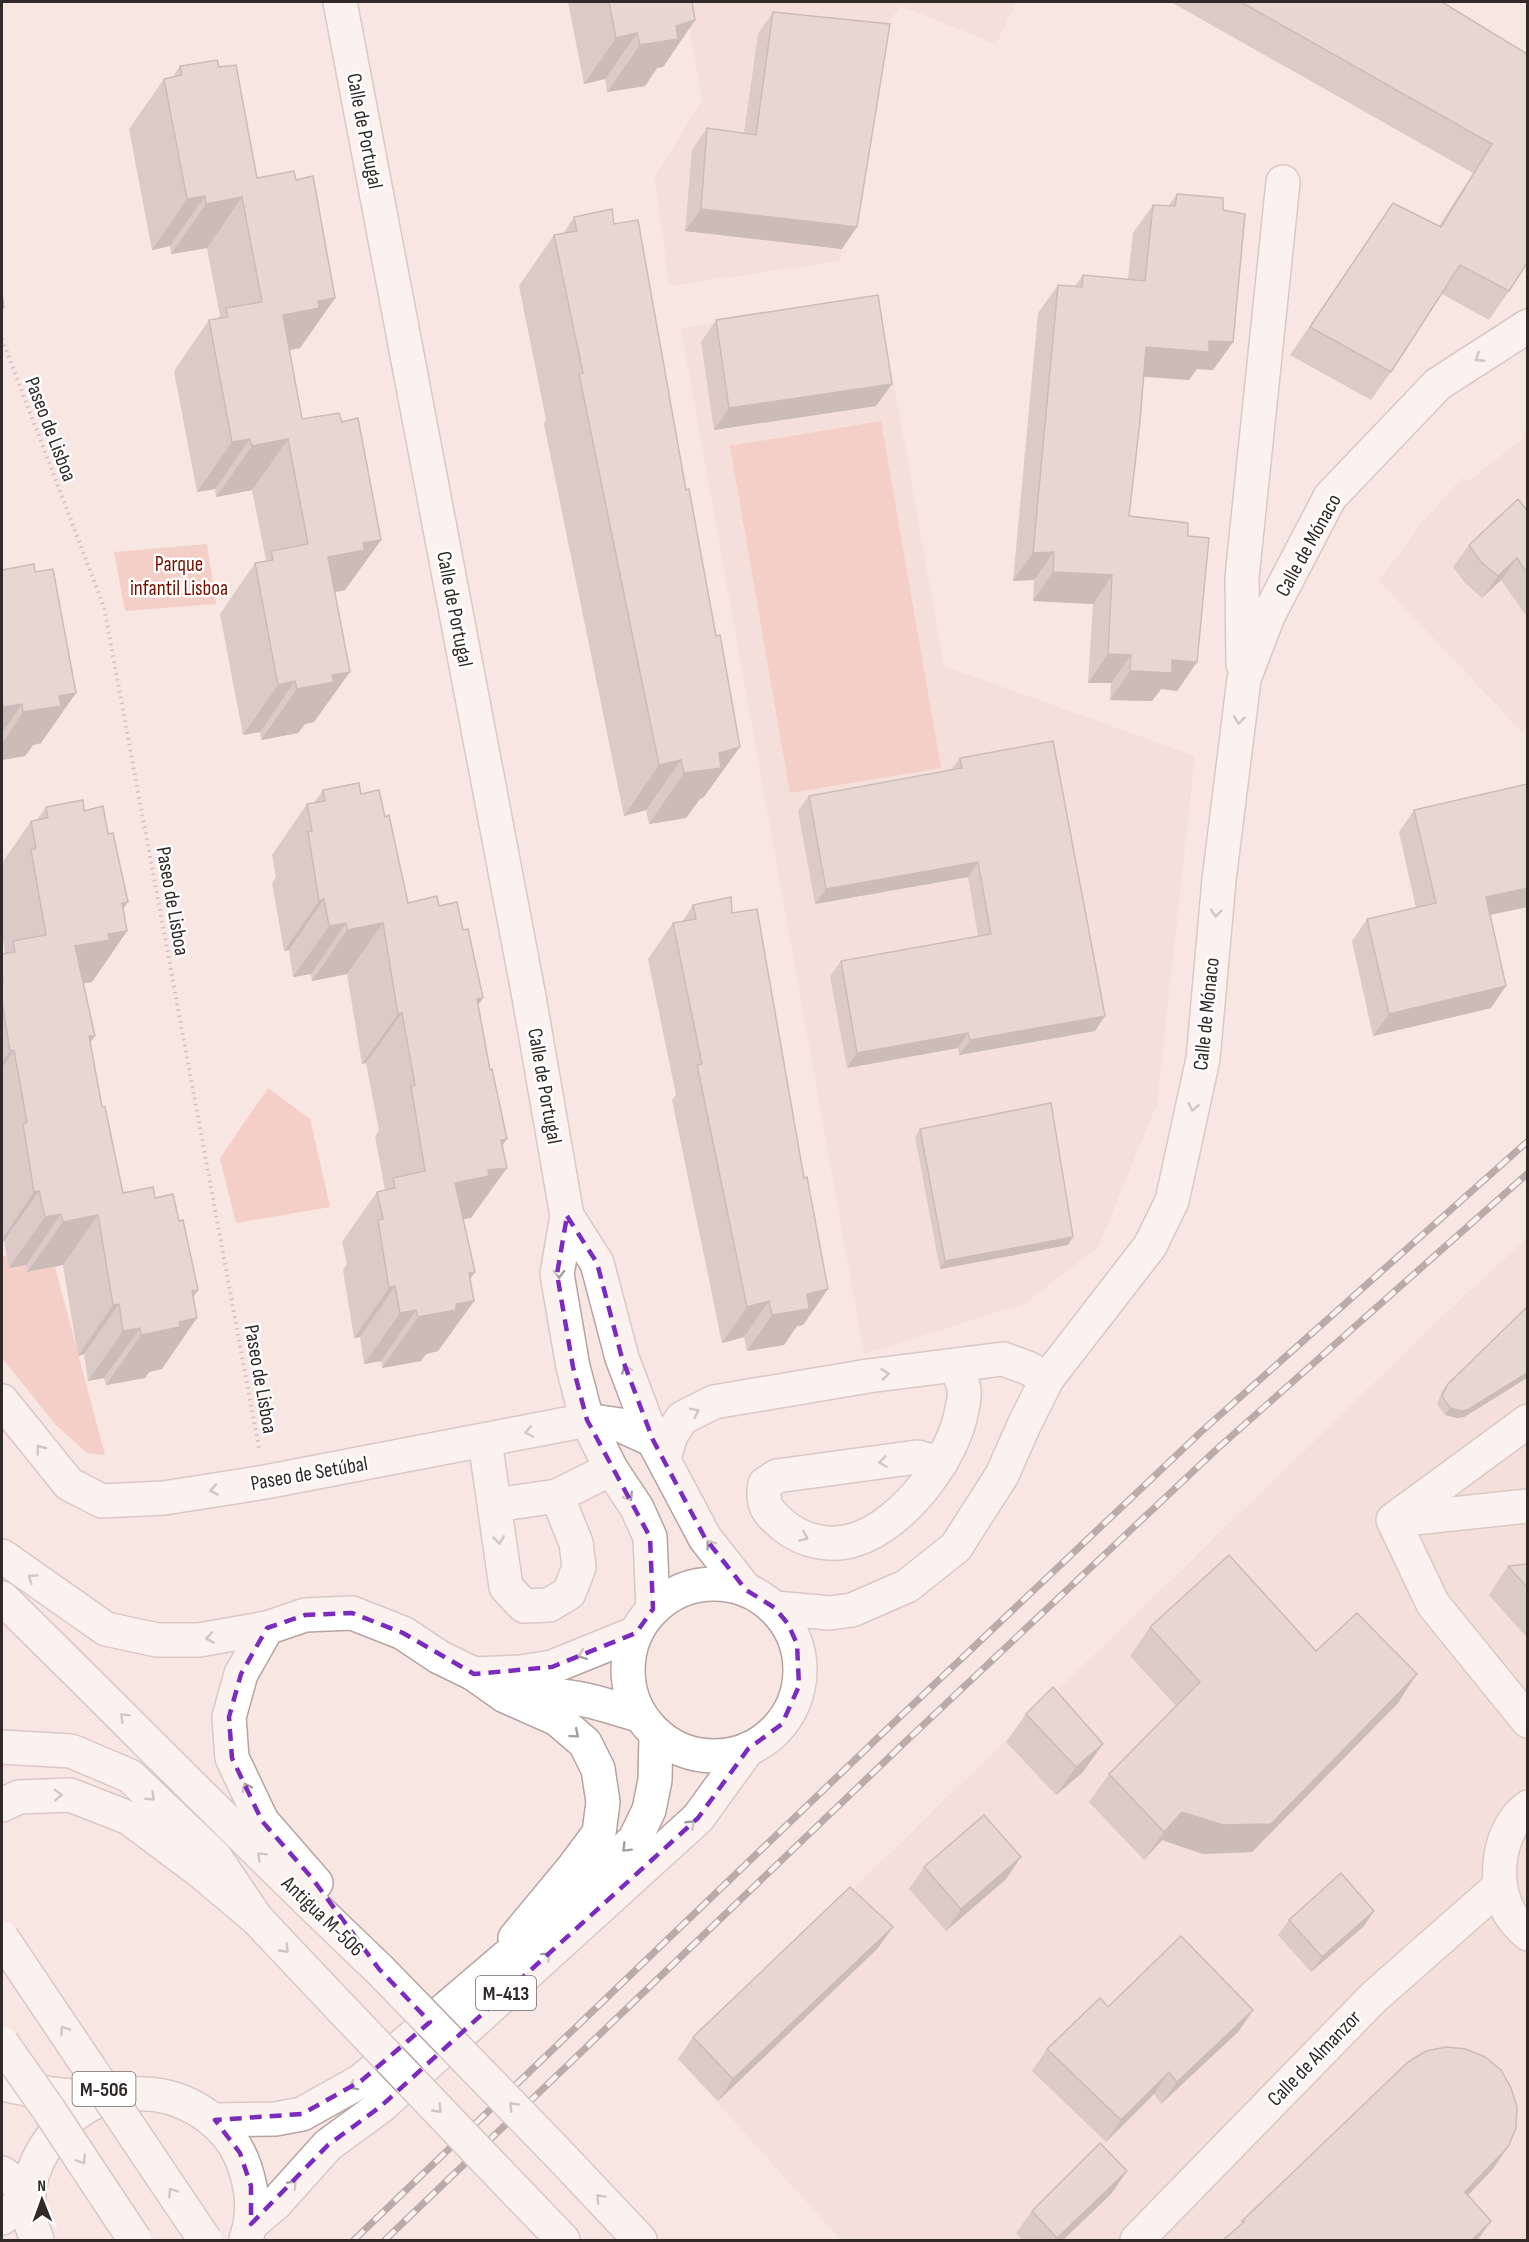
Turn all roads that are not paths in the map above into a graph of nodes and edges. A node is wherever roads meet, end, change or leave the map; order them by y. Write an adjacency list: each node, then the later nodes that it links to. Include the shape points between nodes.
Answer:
1 (340, 2): 5 (main road, Calle de Portugal, via 527,985)
2 (1283, 182): 4 (main road, via 1242,577)
3 (1527, 326): 4 (main road, Calle de Mónaco, one-way to 4, via 1438,384 1330,497 1268,616)
4 (1243, 688): 7 (main road, Calle de Mónaco, one-way to 7, via 1203,1059 1172,1201 1150,1246)
5 (567, 1216): 9 (main road, Calle de Portugal, one-way to 9, via 557,1274 573,1367); 12 (main road, Calle de Portugal, one-way to 5, via 622,1358 597,1263)
6 (956, 1365): 7 (main road, via 1003,1359); 12 (main road, one-way to 6, via 682,1418 714,1402); 13 (main road, via 964,1391 960,1420)
7 (1047, 1379): 22 (main road, Calle de Mónaco, via 1002,1475 956,1546 907,1586 852,1610 830,1613)
8 (2, 1401): 11 (main road, Paseo de Setúbal, one-way to 8, via 164,1498 102,1501 69,1484)
9 (587, 1420): 11 (main road, Paseo de Setúbal, one-way to 11); 12 (main road, Paseo de Setúbal, via 620,1425); 14 (main road, Calle de Portugal)
10 (1527, 1421): 18 (main road)
11 (485, 1441): 16 (main road)
12 (659, 1449): 20 (main road, Calle de Portugal, one-way to 12, via 705,1538)
13 (941, 1463): 13 (main road, one-way to 13, via 917,1457 777,1476 765,1484 763,1497 768,1513 790,1531 823,1544 856,1539 888,1522 919,1494)
14 (611, 1469): 15 (main road); 23 (main road, Calle de Portugal, one-way to 23, via 637,1508 650,1537)
15 (557, 1496): 16 (main road); 16 (main road, one-way to 15, via 506,1587 524,1606 549,1605 569,1593 579,1567 576,1543)
16 (495, 1505)
17 (1527, 1506): 18 (main road)
18 (1393, 1520): 27 (main road, via 1433,1604)
19 (2, 1556): 24 (main road, one-way to 19, via 199,1640 157,1640 106,1629)
20 (747, 1590): 22 (main road, M-413); 23 (main road, M-413, via 722,1584 697,1586 674,1594)
21 (2, 1598): 37 (main road, Antigua M-506, one-way to 21)
22 (775, 1608): 30 (main road, M-413, via 797,1644 800,1686 782,1724 767,1739)
23 (645, 1621): 25 (main road, one-way to 25, via 552,1666); 28 (main road, M-413, via 629,1654 628,1676 632,1696)
24 (267, 1628): 25 (main road, via 305,1615 352,1613 403,1633); 37 (main road, one-way to 24, via 312,1878 262,1821 232,1758 229,1717 241,1674)
25 (474, 1674): 26 (main road)
26 (506, 1696): 28 (main road, via 573,1696); 38 (main road, one-way to 38, via 557,1719 585,1743 598,1769 603,1802 599,1833)
27 (1527, 1721)
28 (649, 1725): 30 (main road, M-413, via 676,1747 700,1755); 38 (main road, M-413, one-way to 38, via 655,1780 649,1810 634,1839 586,1889)
29 (2, 1747): 34 (main road, one-way to 34, via 71,1751 129,1776 215,1857)
30 (748, 1749): 46 (main road, M-413, one-way to 30, via 328,2145 380,2107 698,1818)
31 (2, 1805): 34 (main road, one-way to 34, via 19,1797 70,1795 129,1818)
32 (1527, 1807): 33 (main road, via 1507,1834 1500,1859)
33 (1500, 1886): 35 (main road, via 1509,1911); 52 (main road, Calle de Almanzor, via 1374,1997)
34 (256, 1918): 50 (main road, one-way to 50, bridge)
35 (1527, 1934)
36 (2, 1938): 49 (main road, M-506, one-way to 36, bridge)
37 (379, 1970): 51 (main road, Antigua M-506, one-way to 37, bridge)
38 (483, 1977): 42 (main road, M-413, one-way to 42, via 361,2082 302,2114 275,2119)
39 (2, 2043): 48 (main road, M-506, one-way to 48, bridge)
40 (2, 2084): 41 (main road)
41 (102, 2099): 42 (main road, M-413, via 141,2092 182,2100); 44 (main road, M-413, via 69,2118 44,2148)
42 (215, 2120): 46 (main road, M-413, via 240,2152 251,2186)
43 (2, 2173): 44 (main road)
44 (29, 2194): 45 (main road); 47 (main road, M-413, via 30,2218)
45 (2, 2218)
46 (248, 2233)
47 (37, 2241)
48 (135, 2241)
49 (205, 2241)
50 (563, 2241)
51 (640, 2241)
52 (1137, 2241)

